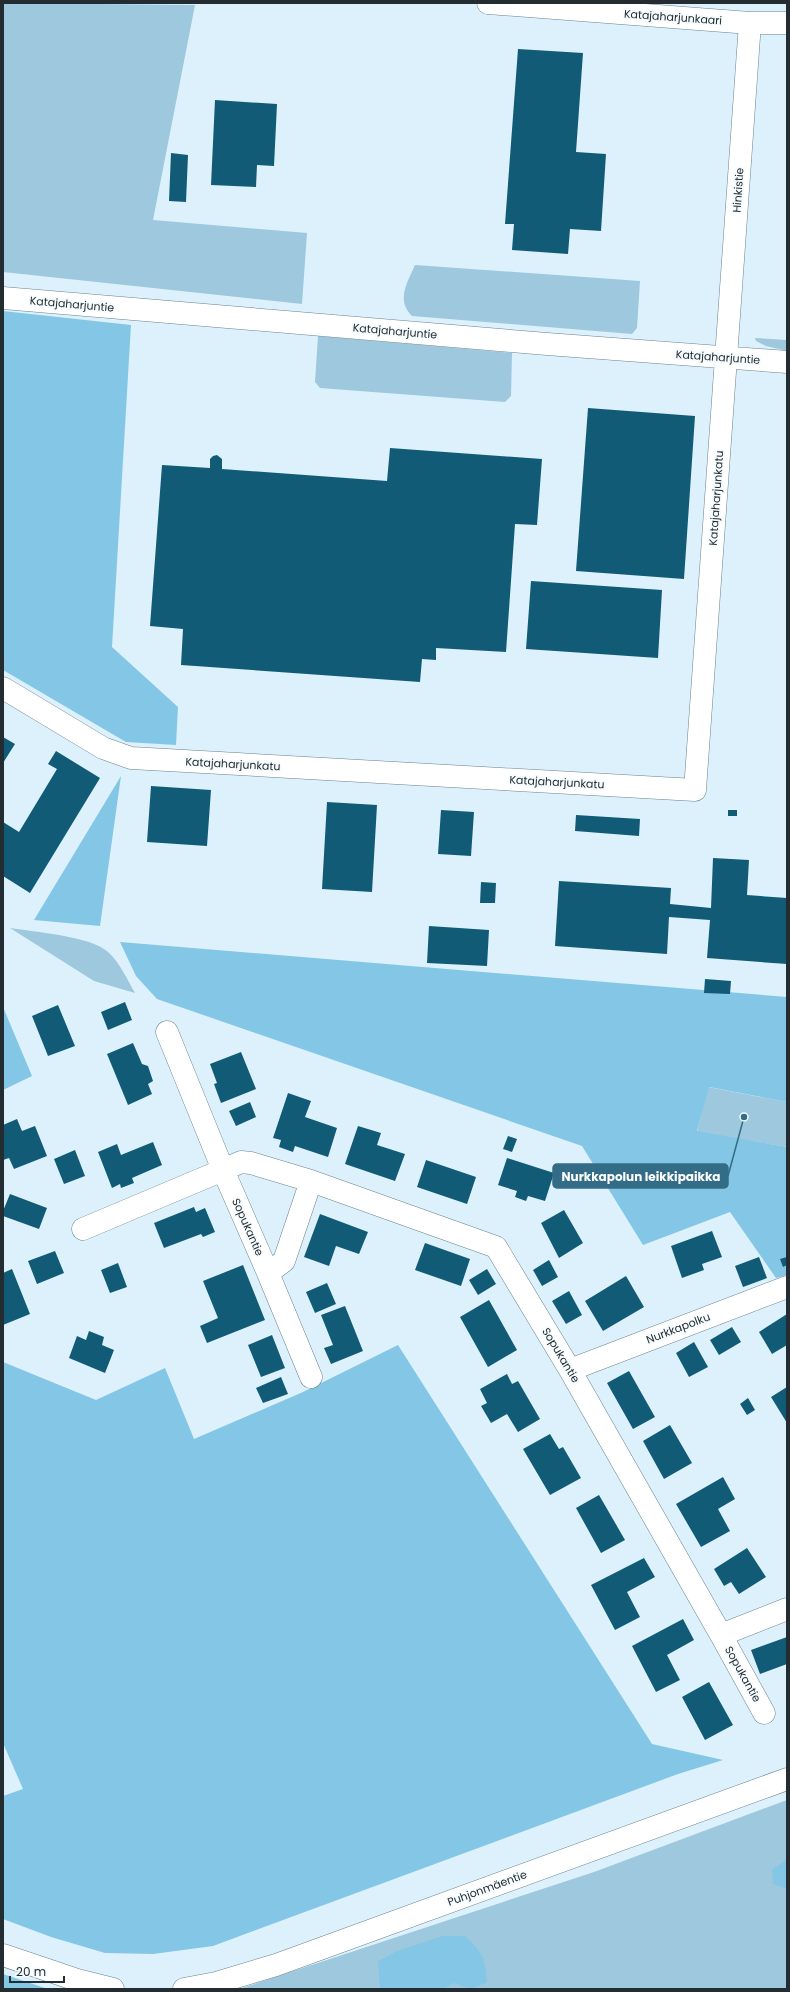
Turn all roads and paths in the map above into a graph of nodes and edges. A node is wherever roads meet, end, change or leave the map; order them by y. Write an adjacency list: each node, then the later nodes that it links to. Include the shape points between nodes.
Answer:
1 (488, 3): 2 (street, Katajaharjunkaari)
2 (750, 23): 3 (street, Katajaharjunkaari); 5 (street, Hinkistie)
3 (787, 23)
4 (3, 298): 5 (street, Katajaharjuntie)
5 (726, 357): 6 (street, Katajaharjuntie); 7 (street, Katajaharjunkatu, via 695,790 131,758 103,748)
6 (787, 362)
7 (3, 688)
8 (167, 1032): 9 (street)
9 (223, 1170): 10 (street, Sopukantie, via 242,1162 252,1163); 11 (street); 12 (street, Sopukantie)
10 (311, 1181): 12 (street, via 284,1261); 14 (street, Sopukantie, via 496,1247)
11 (83, 1229)
12 (268, 1273): 15 (street, Sopukantie)
13 (787, 1287): 14 (street, Nurkkapolku)
14 (570, 1370): 17 (street, Sopukantie)
15 (311, 1377)
16 (787, 1609): 17 (street, Sopukantie)
17 (721, 1635): 18 (street, Sopukantie)
18 (764, 1713)
19 (787, 1779): 22 (street, Puhjonmäentie, via 276,1965)
20 (3, 1955): 21 (street, via 77,1980)
21 (114, 1989)
22 (184, 1989)

